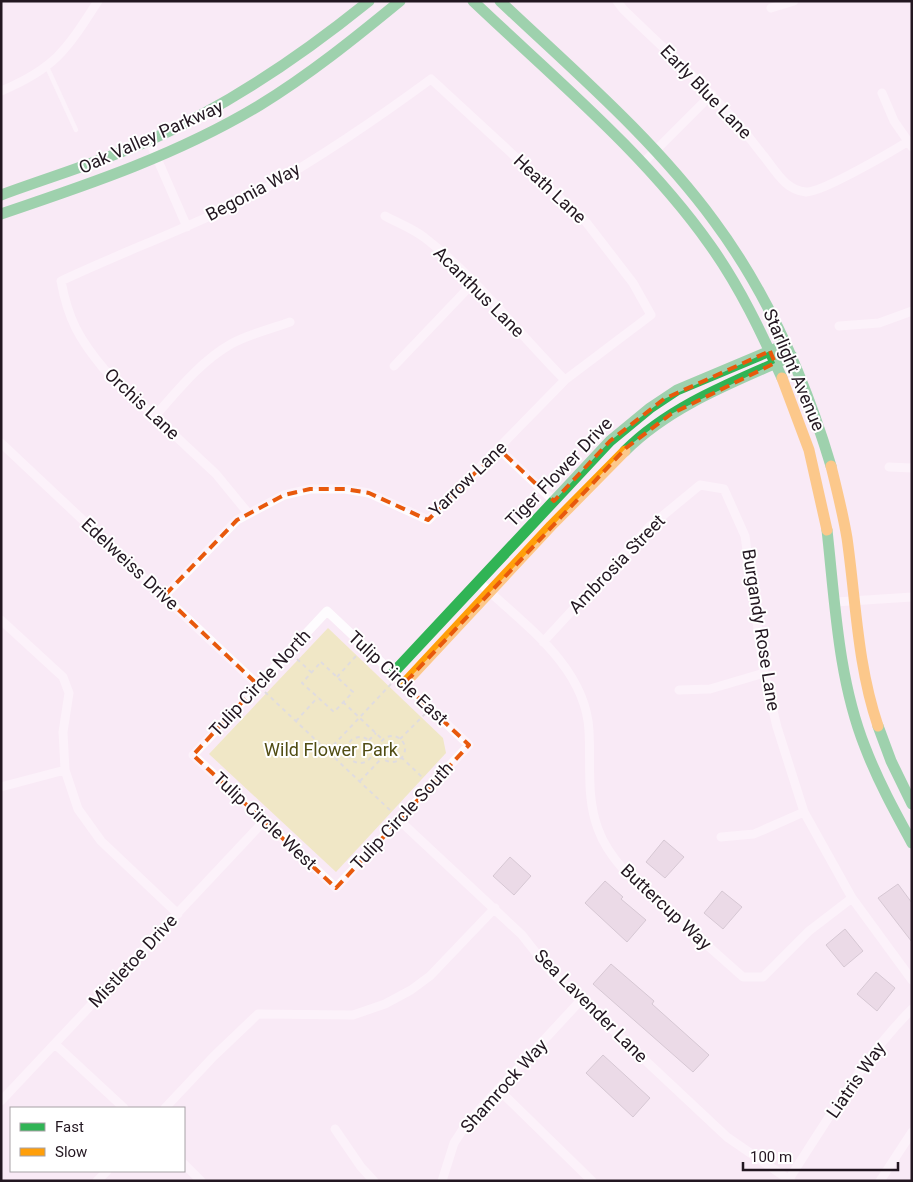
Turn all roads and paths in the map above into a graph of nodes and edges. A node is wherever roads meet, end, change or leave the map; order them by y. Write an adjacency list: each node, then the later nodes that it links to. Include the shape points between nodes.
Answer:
1 (98, 1): 9 (street, via 58,58)
2 (369, 1): 15 (street, Oak Valley Parkway, via 314,45 253,85)
3 (400, 1): 18 (street, Oak Valley Parkway, via 296,81 237,118)
4 (473, 1): 19 (street, Starlight Avenue)
5 (500, 1): 17 (street, Starlight Avenue)
6 (617, 1): 13 (street, Early Blue Lane)
7 (794, 1): 8 (street)
8 (771, 8)
9 (47, 67): 11 (street); 14 (lane)
10 (431, 79): 23 (street, Begonia Way, via 330,150 265,188); 27 (street, Heath Lane, via 586,222 628,276)
11 (1, 91)
12 (882, 93): 16 (street, via 894,121)
13 (712, 94): 16 (street, Early Blue Lane, via 789,188 808,192); 17 (street)
14 (76, 130)
15 (149, 140): 18 (street); 20 (street, Oak Valley Parkway)
16 (910, 145)
17 (655, 150): 19 (street); 30 (street, Starlight Avenue, via 725,235 766,300)
18 (156, 157): 21 (street, Oak Valley Parkway, via 103,180); 23 (street)
19 (643, 163): 31 (street, Starlight Avenue, via 710,246 750,309)
20 (1, 195)
21 (1, 214)
22 (385, 216): 25 (street, Acanthus Lane, via 424,237)
23 (187, 227): 24 (street, Begonia Way)
24 (61, 281): 36 (street, Orchis Lane, via 66,308 89,351)
25 (474, 282): 34 (street); 35 (street, Acanthus Lane)
26 (912, 311): 29 (street, via 878,323)
27 (651, 315): 35 (street, Yarrow Lane)
28 (290, 322): 36 (street, via 246,337 219,352 194,373)
29 (839, 326)
30 (786, 344): 31 (street, Tiger Flower Drive); 32 (street, Starlight Avenue)
31 (770, 351): 33 (street, Starlight Avenue); 42 (street, Tiger Flower Drive, via 664,399 610,441)
32 (792, 356): 33 (street, Tiger Flower Drive); 48 (street, Starlight Avenue, via 802,375 826,445 843,512)
33 (775, 363): 45 (street, Tiger Flower Drive, via 700,397 645,431); 49 (street, Starlight Avenue, via 809,450 824,516)
34 (394, 366)
35 (565, 380): 38 (street, Yarrow Lane)
36 (155, 416): 43 (street, Orchis Lane, via 216,474)
37 (1, 443): 46 (street, Edelweiss Drive)
38 (499, 450): 42 (street); 43 (street, Yarrow Lane, via 428,520 369,494 328,488 284,495)
39 (889, 467): 40 (street)
40 (912, 468)
41 (724, 489): 52 (street, Ambrosia Street, via 700,486 649,527); 56 (street, Burgandy Rose Lane, via 745,536)
42 (554, 500): 44 (street, Tiger Flower Drive)
43 (248, 513): 46 (street, Yarrow Lane, via 228,528)
44 (479, 582): 45 (street, Buttercup Way); 58 (street, Tiger Flower Drive)
45 (490, 592): 52 (street, Buttercup Way); 58 (street, Tiger Flower Drive)
46 (164, 596): 59 (street, Edelweiss Drive)
47 (912, 596): 48 (street)
48 (855, 601): 49 (street); 81 (street, Starlight Avenue, via 861,664 870,700 882,739)
49 (836, 602): 87 (street, Starlight Avenue, via 843,668 862,738 885,794)
50 (327, 612): 53 (street, Tulip Circle North); 58 (street, Tulip Circle East)
51 (1, 620): 77 (street, via 63,677 69,693 63,732)
52 (543, 642): 89 (street, Buttercup Way, via 564,665 580,693 589,729 588,783 598,830 621,869 743,977 763,977 809,931)
53 (289, 652): 55 (path); 59 (street, Tulip Circle North)
54 (357, 655): 57 (path)
55 (311, 672): 57 (path, via 321,662); 61 (path, via 302,683)
56 (764, 673): 60 (street, via 710,689); 83 (street, Burgandy Rose Lane)
57 (337, 677): 62 (path, via 353,692)
58 (398, 678): 63 (street, Tulip Circle East); 64 (path)
59 (258, 685): 65 (path); 72 (street, Tulip Circle North)
60 (679, 690)
61 (318, 697): 62 (path, via 334,712); 65 (path)
62 (343, 702): 64 (path)
63 (430, 708): 69 (path); 70 (street, Tulip Circle East)
64 (360, 718): 66 (path); 71 (path)
65 (296, 721): 71 (path)
66 (376, 733): 67 (path); 68 (path)
67 (369, 740): 75 (path, via 374,750); 75 (path, via 355,738 347,752 355,762 364,763)
68 (383, 740): 69 (path, via 392,736); 73 (path, via 379,749)
69 (400, 740): 74 (path, via 404,747)
70 (469, 745): 79 (street, Tulip Circle South)
71 (328, 752): 78 (path)
72 (193, 755): 84 (street, Tulip Circle West)
73 (383, 757): 74 (path, via 393,761); 76 (path)
74 (401, 757): 79 (path)
75 (370, 759): 76 (path)
76 (376, 764): 78 (path)
77 (65, 770): 80 (street); 91 (street, via 78,809 101,841)
78 (360, 782): 82 (path)
79 (431, 786): 85 (street, Tulip Circle South)
80 (1, 788)
81 (912, 804)
82 (392, 812)
83 (804, 812): 86 (street, via 754,834); 89 (street, Burgandy Rose Lane)
84 (265, 820): 88 (street, Tulip Circle West); 91 (street, Mistletoe Drive)
85 (399, 820): 88 (street, Tulip Circle South); 90 (street, Sea Lavender Lane)
86 (721, 837)
87 (912, 843)
88 (336, 888)
89 (852, 898): 92 (street, Burgandy Rose Lane)
90 (495, 908): 93 (street, Sea Lavender Lane, via 522,935 551,972); 99 (street, via 430,976 385,1004 353,1015 258,1014)
91 (178, 914): 95 (street, Mistletoe Drive)
92 (912, 980)
93 (581, 1000): 96 (street, Shamrock Way); 104 (street, Sea Lavender Lane, via 727,1137)
94 (912, 1009): 104 (street, Liatris Way, via 892,1028 853,1081)
95 (55, 1044): 97 (street, Mistletoe Drive); 98 (street)
96 (498, 1089): 108 (street, Shamrock Way, via 467,1123 454,1143); 109 (street)
97 (1, 1101)
98 (123, 1107)
99 (166, 1107)
100 (335, 1129): 107 (street)
101 (912, 1132): 110 (street)
102 (185, 1165): 106 (street)
103 (106, 1172): 105 (street)
104 (790, 1180)
105 (97, 1181)
106 (201, 1181)
107 (374, 1181)
108 (442, 1181)
109 (592, 1181)
110 (880, 1181)

